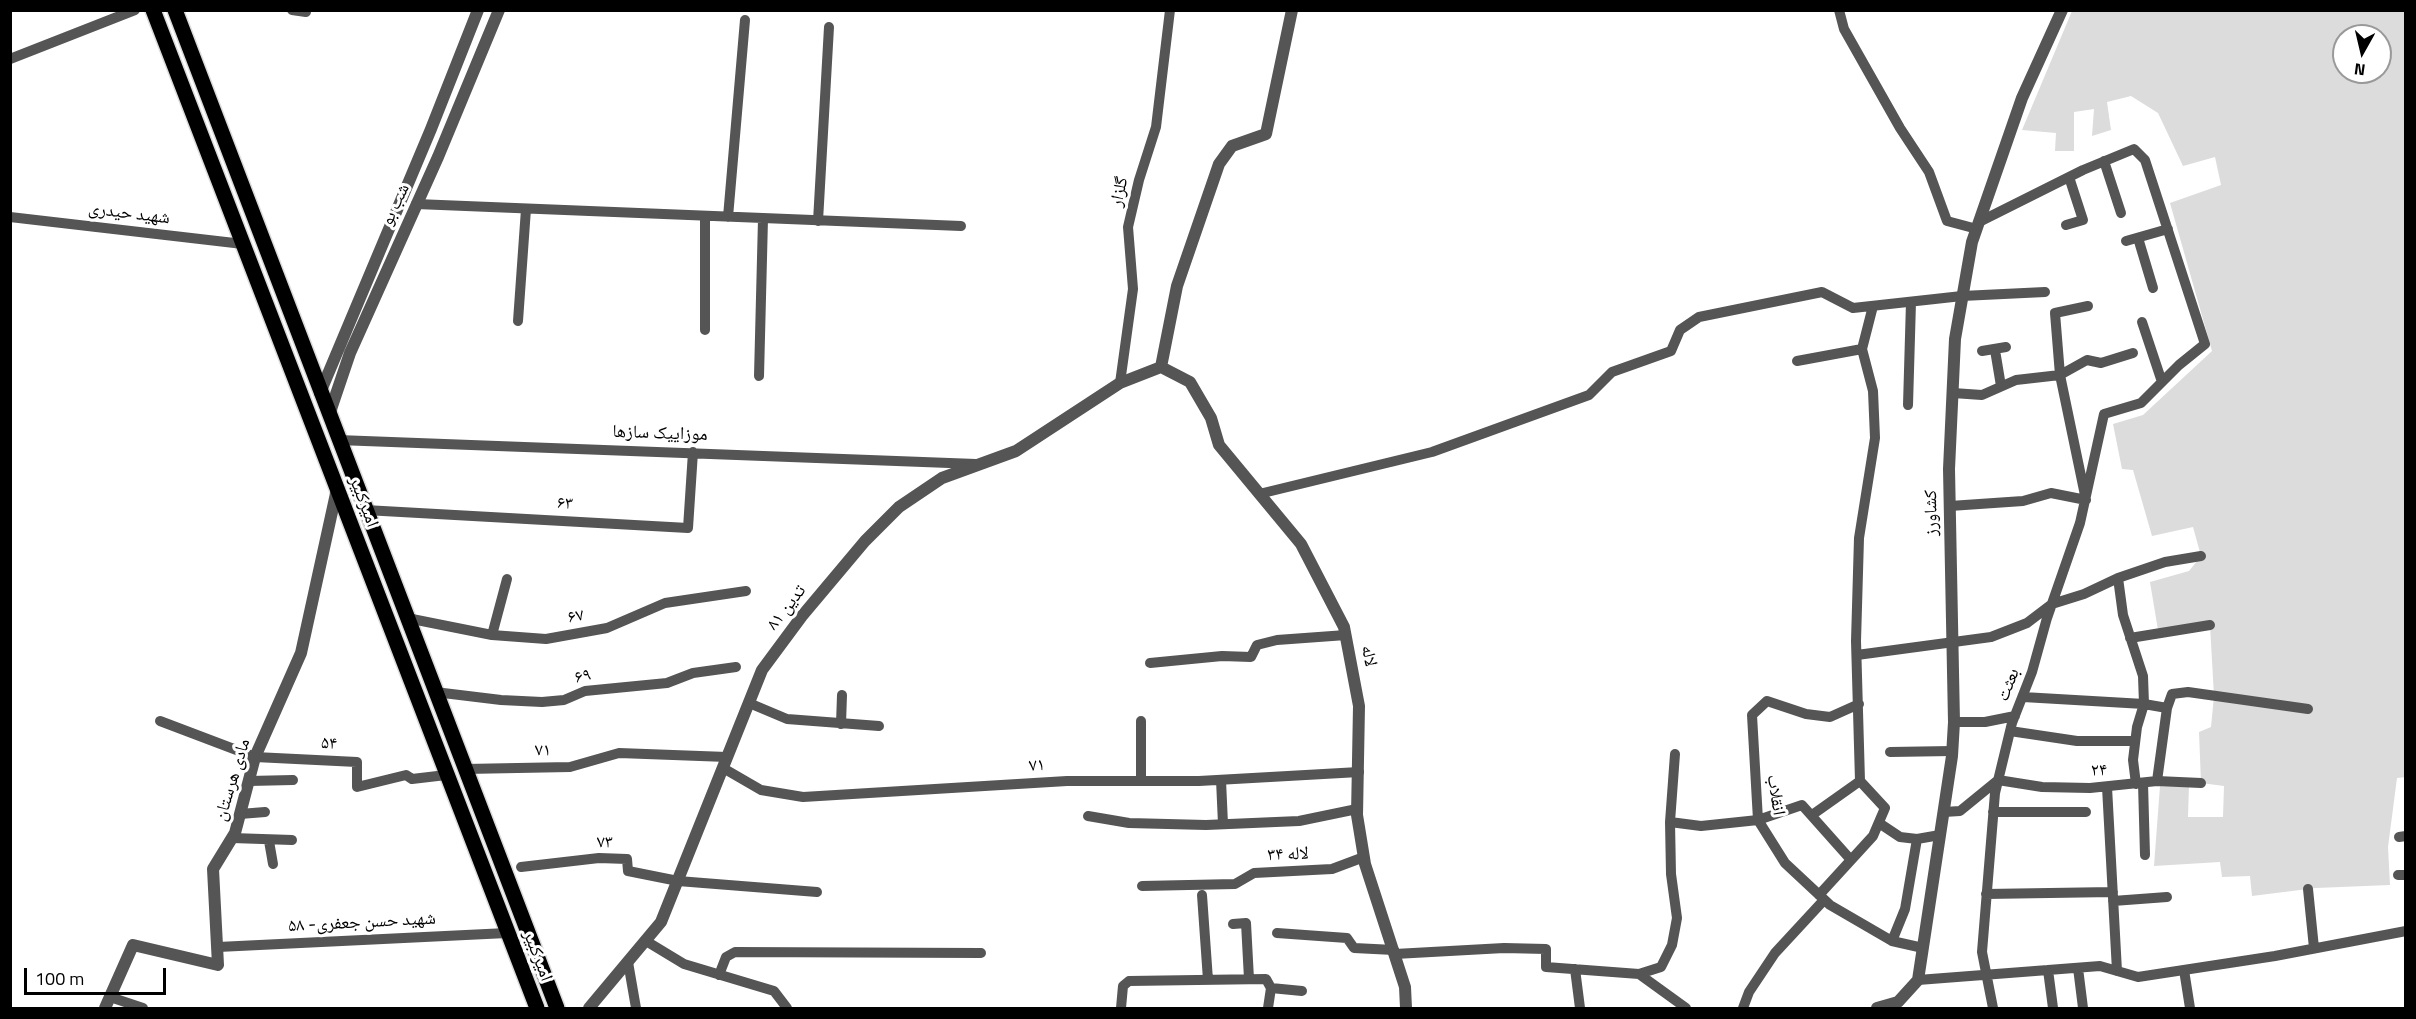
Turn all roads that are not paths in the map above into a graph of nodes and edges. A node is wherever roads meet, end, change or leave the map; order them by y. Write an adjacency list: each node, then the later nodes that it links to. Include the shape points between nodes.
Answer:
1 (135, 10): 14 (street)
2 (153, 10): 31 (main road, امیرکبیر)
3 (175, 10): 53 (main road, امیرکبیر)
4 (292, 10): 11 (street)
5 (478, 10): 53 (street, شب بو)
6 (499, 10): 17 (street, شب بو)
7 (1170, 10): 51 (street, گلزار, via 1156,127 1128,227 1133,289)
8 (1292, 10): 47 (street, via 1266,134 1232,146 1220,164 1177,286)
9 (1839, 10): 25 (street, via 1844,29 1929,172 1947,221)
10 (2062, 10): 25 (street, کشاورز, via 2022,98)
11 (306, 12)
12 (745, 20): 22 (street)
13 (829, 27): 24 (street)
14 (10, 59)
15 (2104, 161): 16 (street); 19 (street); 28 (street, via 2134,149 2145,160)
16 (2069, 177): 25 (street); 26 (street, via 2083,220)
17 (417, 204): 18 (street); 56 (street, شب بو, via 350,353)
18 (526, 208): 21 (street); 38 (street)
19 (2121, 213)
20 (10, 217): 31 (street, شهيد حیدری)
21 (705, 217): 22 (street); 40 (street)
22 (728, 218): 23 (street)
23 (763, 219): 24 (street); 49 (street)
24 (818, 221): 27 (street)
25 (1978, 225): 34 (street, کشاورز)
26 (2066, 225)
27 (961, 226)
28 (2168, 229): 29 (street); 50 (street, via 2205,344)
29 (2138, 238): 30 (street); 32 (street)
30 (2126, 241)
31 (243, 244): 60 (main road, امیرکبیر)
32 (2153, 288)
33 (2045, 292): 34 (street)
34 (1962, 296): 35 (street); 54 (street, کشاورز)
35 (1911, 302): 36 (street); 55 (street)
36 (1873, 306): 42 (street); 61 (street, via 1853,308 1822,292 1699,317 1680,330 1671,351 1612,372 1590,395 1432,452)
37 (2088, 306): 48 (street, via 2055,313)
38 (518, 321)
39 (2142, 322): 50 (street)
40 (705, 330)
41 (2006, 347): 43 (street)
42 (1862, 349): 46 (street); 78 (street, via 1873,391 1875,438 1859,538)
43 (1995, 350): 44 (street); 52 (street)
44 (1982, 351)
45 (2133, 353): 48 (street, via 2101,363 2087,360)
46 (1797, 361)
47 (1161, 367): 51 (street, تدین ۸۱); 61 (street, لاله, via 1190,382 1211,418 1219,445)
48 (2060, 375): 52 (street, via 2016,380); 62 (street)
49 (759, 376)
50 (2162, 382): 62 (street, بعثت, via 2141,403 2104,414)
51 (1120, 383): 59 (street, تدین ۸۱, via 1017,452)
52 (2001, 386): 54 (street, via 1982,395)
53 (320, 393): 56 (main road, امیرکبیر)
54 (1953, 393): 63 (street, کشاورز)
55 (1908, 405)
56 (329, 416): 57 (main road, امیرکبیر)
57 (338, 440): 58 (street, موزاییک سازها); 64 (main road, امیرکبیر)
58 (693, 452): 59 (street, موزاییک سازها); 64 (street, ۶۳, via 688,528)
59 (981, 465): 84 (street, تدین ۸۱, via 942,478 899,507 882,524 802,616 762,670)
60 (337, 489): 69 (main road, امیرکبیر); 100 (street, مادی هرستان, via 302,653)
61 (1259, 494): 75 (street, لاله, via 1301,544)
62 (2086, 500): 63 (street, via 2051,493 2023,501); 71 (street, بعثت)
63 (1950, 506): 77 (street, کشاورز)
64 (365, 510): 66 (main road, امیرکبیر)
65 (2201, 556): 67 (street, via 2165,562)
66 (391, 578): 69 (main road); 72 (main road, امیرکبیر)
67 (2118, 578): 71 (street); 76 (street)
68 (507, 579): 74 (street)
69 (374, 585): 104 (main road, امیرکبیر)
70 (746, 591): 74 (street, ۶۷, via 665,603 607,628 546,639)
71 (2052, 604): 77 (street, via 2027,623 1991,637); 83 (street, بعثت)
72 (407, 618): 74 (street, ۶۷); 81 (main road, امیرکبیر)
73 (2210, 625): 76 (street)
74 (492, 634)
75 (1346, 635): 79 (street, via 1277,640 1257,645 1251,657); 103 (street, لاله, via 1359,706)
76 (2130, 638): 86 (street, via 2143,676)
77 (1953, 643): 78 (street); 92 (street, کشاورز)
78 (1857, 655): 85 (street)
79 (1150, 663)
80 (736, 667): 81 (street, ۶۹, via 693,673 667,683 585,691 564,700 501,700)
81 (435, 692): 102 (main road, امیرکبیر)
82 (842, 695): 93 (street)
83 (2023, 697): 86 (street); 89 (street, بعثت)
84 (749, 703): 93 (street, via 787,719); 101 (street, تدین ۸۱)
85 (1859, 704): 110 (street); 123 (street, انقلاب, via 1830,717 1767,701 1752,715)
86 (2144, 704): 87 (street); 96 (street)
87 (2167, 708): 88 (street, via 2172,694 2188,692); 111 (street)
88 (2308, 709)
89 (2015, 716): 92 (street, via 1985,722); 95 (street, بعثت)
90 (160, 721): 100 (street)
91 (1141, 721): 109 (street)
92 (1954, 722): 97 (street, کشاورز)
93 (841, 724): 94 (street)
94 (879, 726)
95 (2010, 731): 96 (street, via 2077,741); 107 (street, بعثت)
96 (2135, 741): 113 (street, via 2133,760)
97 (1952, 751): 98 (street); 117 (street, کشاورز)
98 (1890, 752)
99 (1675, 754): 124 (street)
100 (255, 757): 104 (street, ۵۴, via 357,762 357,787 406,776 412,779); 108 (street, مادی هرستان)
101 (725, 762): 102 (street, ۷۱, via 619,753 570,767); 109 (street, ۷۱, via 762,790 803,797 1067,781); 137 (street, تدین ۸۱)
102 (465, 769): 174 (main road, امیرکبیر)
103 (1359, 772): 106 (street, ۷۱); 115 (street, لاله)
104 (446, 775): 148 (main road, امیرکبیر)
105 (292, 780): 108 (street)
106 (1221, 780): 109 (street, ۷۱); 126 (street)
107 (1998, 780): 114 (street, ۲۴, via 2042,787); 117 (street, via 1960,811); 118 (street, بعثت)
108 (249, 781): 120 (street, مادی هرستان)
109 (1141, 781)
110 (1860, 781): 121 (street); 125 (street, via 1885,808)
111 (2157, 781): 112 (street, ۲۴); 113 (street, ۲۴)
112 (2201, 783)
113 (2139, 784): 114 (street, ۲۴); 132 (street)
114 (2107, 787): 143 (street)
115 (1357, 809): 126 (street, via 1299,821); 133 (street, لاله)
116 (265, 812): 120 (street)
117 (1944, 812): 127 (street, کشاورز)
118 (1993, 812): 119 (street); 141 (street, بعثت)
119 (2086, 812)
120 (240, 814): 128 (street, مادی هرستان)
121 (1812, 815): 123 (street, via 1802,805); 134 (street)
122 (1088, 816): 126 (street, via 1164,825)
123 (1758, 820): 124 (street, via 1701,826); 144 (street, انقلاب, via 1785,863)
124 (1670, 822): 163 (street, via 1677,918 1672,945 1661,967)
125 (1879, 823): 129 (street, via 1900,837); 134 (street, via 1873,836)
126 (1223, 824)
127 (1940, 835): 129 (street); 153 (street, کشاورز)
128 (232, 838): 131 (street); 152 (street, مادی هرستان, via 213,869)
129 (1917, 839): 150 (street, via 1905,909)
130 (292, 840): 131 (street)
131 (269, 841): 135 (street)
132 (2145, 855)
133 (1364, 857): 138 (street, لاله ۳۴, via 1332,869 1254,873 1235,884); 155 (street, لاله)
134 (1851, 860): 144 (street)
135 (273, 864)
136 (521, 867): 137 (street, ۷۳, via 599,858 627,859 628,871)
137 (678, 881): 140 (street); 151 (street, تدین ۸۱, via 661,922)
138 (1142, 886)
139 (2308, 889): 154 (street)
140 (817, 892)
141 (1986, 894): 143 (street); 164 (street, بعثت)
142 (1202, 896): 167 (street)
143 (2113, 896): 145 (street); 162 (street)
144 (1822, 897): 150 (street, انقلاب); 183 (street, via 1775,953)
145 (2167, 897)
146 (1233, 924): 166 (street, via 1246,923)
147 (2406, 931): 154 (street)
148 (507, 933): 152 (street, شهید حسن جعفری- ۵۸); 173 (main road, امیرکبیر)
149 (1278, 933): 155 (street, via 1347,938 1354,948)
150 (1892, 940): 153 (street, انقلاب)
151 (646, 941): 157 (street, تدین ۸۱); 165 (street, via 684,964)
152 (218, 947): 171 (street, via 218,965 133,945)
153 (1923, 948): 168 (street, کشاورز)
154 (2314, 948): 161 (street)
155 (1394, 952): 159 (street, via 1546,949 1546,967); 180 (street, لاله, via 1405,987)
156 (981, 953): 165 (street, via 735,952 726,957)
157 (628, 962): 175 (street, تدین ۸۱); 176 (street)
158 (2078, 968): 160 (street); 162 (street, via 2100,966); 187 (street)
159 (1575, 969): 163 (street); 181 (street)
160 (2048, 970): 164 (street); 186 (street)
161 (2184, 970): 162 (street, via 2138,977); 188 (street)
162 (2117, 971)
163 (1638, 974): 182 (street)
164 (1986, 974): 168 (street); 185 (street, بعثت)
165 (719, 975): 177 (street, via 774,991)
166 (1249, 979): 167 (street); 169 (street, via 1266,979)
167 (1208, 980): 178 (street, via 1129,981 1123,986)
168 (1918, 980): 184 (street, via 1898,1002)
169 (1271, 988): 170 (street); 179 (street)
170 (1302, 991)
171 (107, 1003): 172 (street)
172 (143, 1008)
173 (537, 1008)
174 (557, 1008)
175 (589, 1008)
176 (636, 1008)
177 (787, 1008)
178 (1122, 1008)
179 (1269, 1008)
180 (1406, 1008)
181 (1580, 1008)
182 (1686, 1008)
183 (1743, 1008)
184 (1878, 1008)
185 (1993, 1008)
186 (2053, 1008)
187 (2082, 1008)
188 (2190, 1008)

